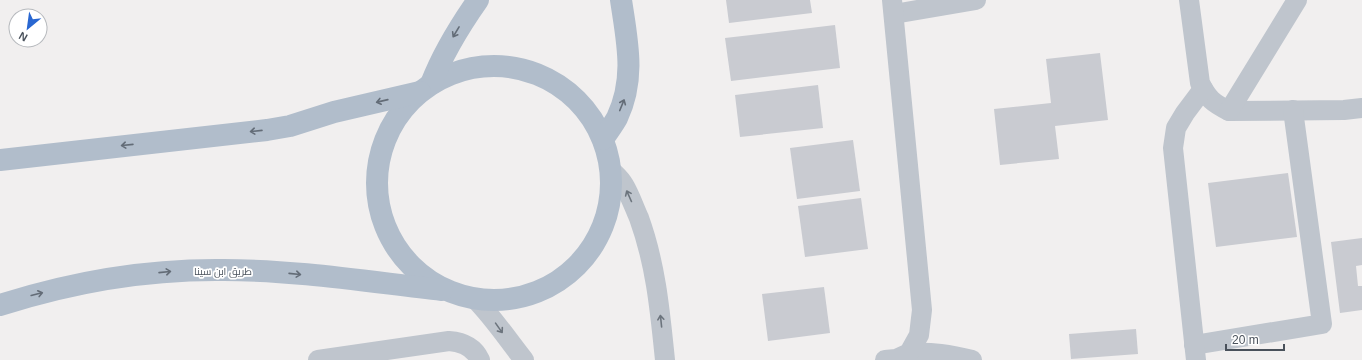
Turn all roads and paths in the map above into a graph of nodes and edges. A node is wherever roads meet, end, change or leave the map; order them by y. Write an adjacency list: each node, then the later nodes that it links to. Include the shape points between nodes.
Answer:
1 (478, 0): 7 (main road, one-way to 7, via 448,45)
2 (621, 0): 12 (main road, one-way to 2, via 616,119 625,96 629,72)
3 (976, 0): 6 (street)
4 (1189, 0): 8 (street, via 1200,83)
5 (1297, 0): 11 (street)
6 (893, 7): 19 (street, via 922,310 919,335)
7 (425, 88): 12 (main road, via 457,71 486,66 515,67 543,76 568,92 589,113); 13 (main road, one-way to 13, via 290,126 267,130); 15 (main road, via 397,117 382,148 376,182 381,216 396,247 418,273)
8 (1203, 89): 11 (street, via 1214,104); 18 (street, via 1176,128 1173,148)
9 (1362, 108): 10 (street)
10 (1292, 110): 11 (street); 18 (street, via 1322,324)
11 (1229, 111)
12 (603, 139): 14 (main road)
13 (0, 160)
14 (612, 171): 16 (main road, via 611,198 605,224 593,248 575,269 553,285 528,296 501,300); 23 (street, one-way to 14, via 653,265 635,210 623,183)
15 (448, 291): 16 (main road); 17 (main road, طريق ابن سينا, one-way to 15, via 74,285 123,276 174,271 274,272)
16 (474, 298): 22 (street, one-way to 22, via 488,312)
17 (0, 305)
18 (1195, 352)
19 (909, 353): 24 (street, via 896,359); 25 (street, via 931,352)
20 (318, 360): 21 (street, via 449,341 467,345 474,350)
21 (480, 360)
22 (524, 360)
23 (665, 360)
24 (885, 360)
25 (972, 360)

